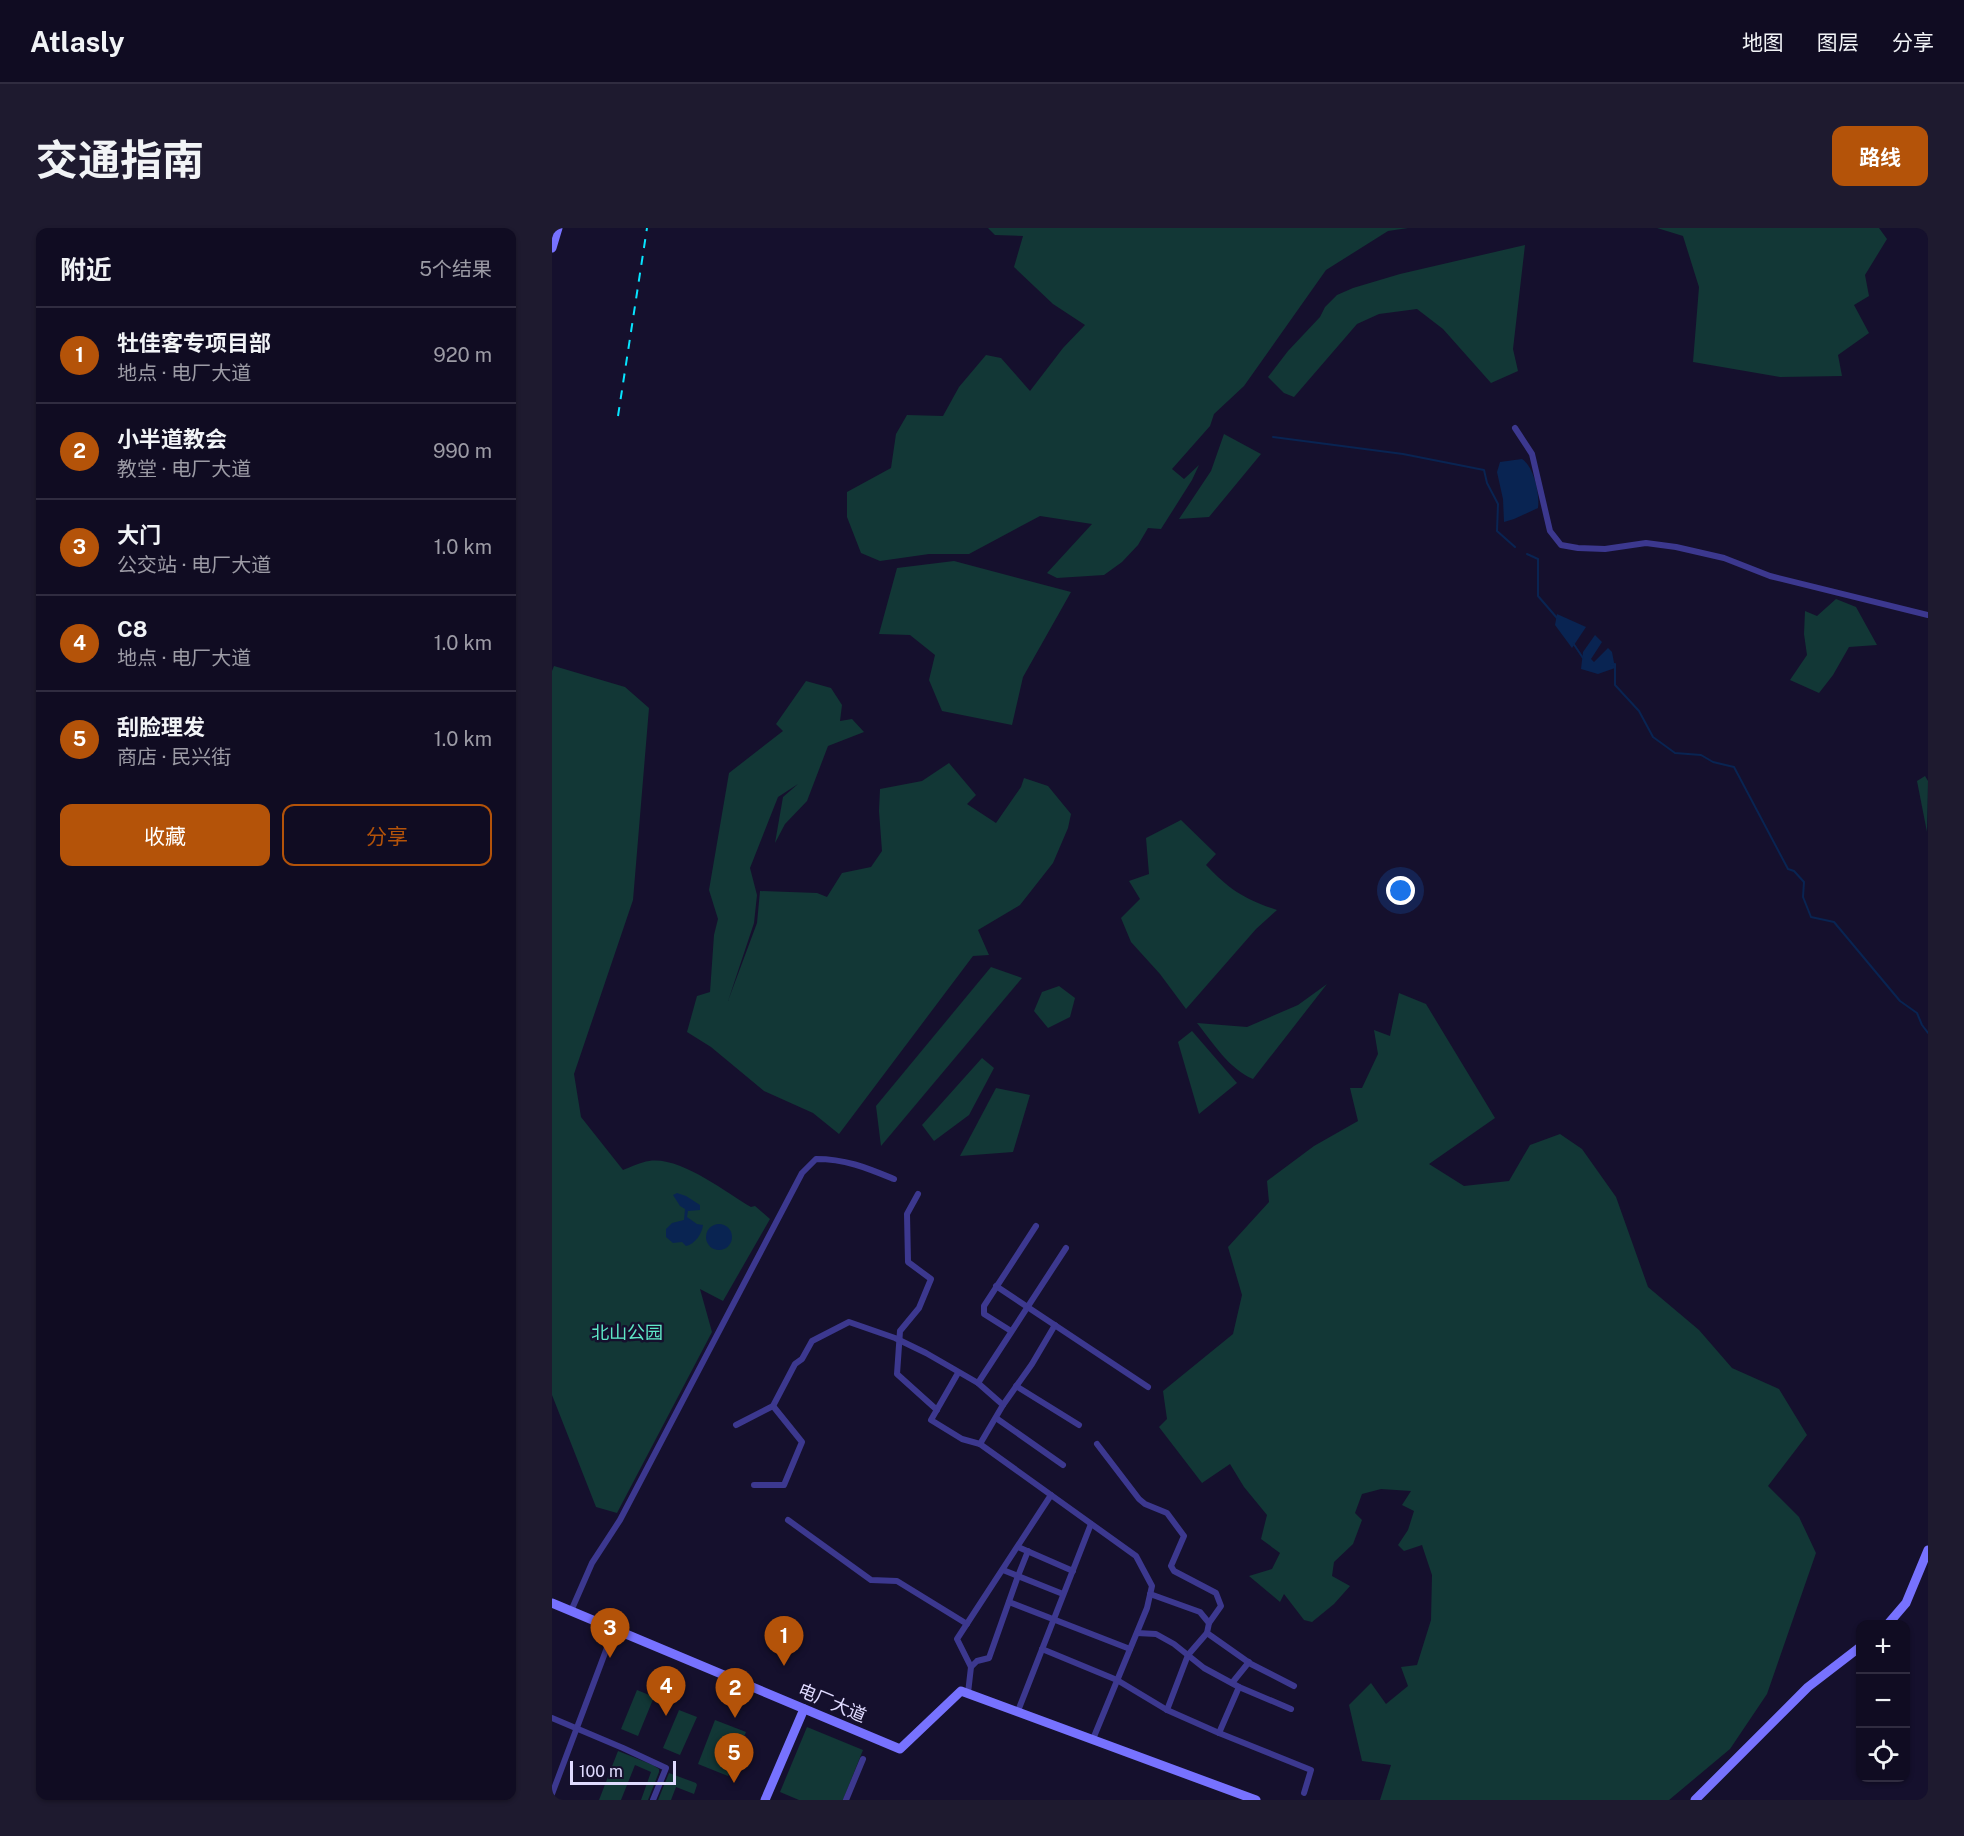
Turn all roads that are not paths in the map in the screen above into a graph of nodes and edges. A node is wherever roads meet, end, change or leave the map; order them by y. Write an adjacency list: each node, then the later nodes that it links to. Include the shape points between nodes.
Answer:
1 (558, 228): 2 (street)
2 (552, 248)
3 (1515, 428): 4 (street, via 1532,454 1550,531 1562,544 1605,549 1646,543 1676,547 1724,558 1770,576)
4 (1928, 615)
5 (894, 1179): 41 (street, via 836,1159 816,1159 802,1173 620,1520 592,1563)
6 (918, 1194): 13 (street, via 908,1214 908,1262 931,1279 919,1308 900,1331)
7 (1036, 1226): 9 (street)
8 (1066, 1248): 10 (street)
9 (996, 1286): 10 (street); 12 (street, via 984,1306 984,1314)
10 (1028, 1306): 11 (street); 12 (street)
11 (1055, 1325): 16 (street); 17 (street)
12 (1011, 1331): 15 (street)
13 (899, 1340): 14 (street); 19 (street, via 849,1322 812,1341); 20 (street, via 897,1374)
14 (958, 1373): 15 (street); 20 (street)
15 (978, 1383): 18 (street)
16 (1016, 1386): 18 (street); 23 (street)
17 (1148, 1387)
18 (1003, 1405): 21 (street)
19 (773, 1406): 22 (street); 27 (street, via 802,1442 784,1485)
20 (937, 1410): 24 (street, via 931,1420 962,1439)
21 (996, 1418): 24 (street); 26 (street)
22 (736, 1425)
23 (1079, 1425)
24 (980, 1444): 28 (street)
25 (1097, 1444): 44 (street, via 1139,1499 1167,1513 1184,1536 1171,1566 1216,1593 1221,1605)
26 (1063, 1465)
27 (754, 1485)
28 (1051, 1495): 30 (street); 31 (street)
29 (788, 1520): 45 (street, via 871,1580 897,1581)
30 (1091, 1524): 35 (street); 38 (street, via 1136,1556 1152,1586)
31 (1018, 1546): 33 (street); 34 (street)
32 (1928, 1550): 43 (street, via 1906,1603)
33 (1028, 1551): 35 (street); 36 (street)
34 (1003, 1570): 36 (street); 45 (street)
35 (1072, 1570): 37 (street)
36 (1018, 1576): 37 (street); 39 (street)
37 (1063, 1594): 42 (street)
38 (1150, 1594): 44 (street, via 1200,1612); 48 (street)
39 (1009, 1602): 42 (street); 54 (street, via 989,1658 977,1660)
40 (552, 1603): 41 (street, 电厂大道)
41 (571, 1611): 46 (street, 电厂大道)
42 (1054, 1618): 49 (street); 50 (street)
43 (1891, 1620)
44 (1209, 1623): 47 (street)
45 (967, 1624): 54 (street, via 957,1639)
46 (615, 1629): 60 (street, 电厂大道); 65 (street)
47 (1207, 1633): 52 (street); 53 (street)
48 (1137, 1634): 50 (street); 52 (street, via 1156,1634)
49 (1042, 1649): 55 (street); 63 (street)
50 (1130, 1649): 55 (street)
51 (1856, 1650): 75 (street, via 1809,1688)
52 (1188, 1655): 56 (street); 62 (street)
53 (1249, 1662): 56 (street); 57 (street)
54 (971, 1667): 59 (street)
55 (1117, 1680): 62 (street); 67 (street)
56 (1232, 1683): 58 (street)
57 (1294, 1686)
58 (1239, 1688): 61 (street); 66 (street)
59 (969, 1692): 60 (street, 电厂大道, via 961,1691 900,1749); 63 (street)
60 (804, 1709): 71 (street)
61 (1291, 1709)
62 (1167, 1710): 66 (street)
63 (1018, 1711): 67 (street)
64 (552, 1719): 65 (street)
65 (577, 1729): 70 (street); 72 (street, via 666,1768)
66 (1219, 1733): 69 (street, via 1311,1770)
67 (1093, 1739): 74 (street)
68 (863, 1759): 73 (street)
69 (1304, 1793)
70 (552, 1794)
71 (768, 1799)
72 (653, 1800)
73 (846, 1800)
74 (1256, 1800)
75 (1695, 1800)

